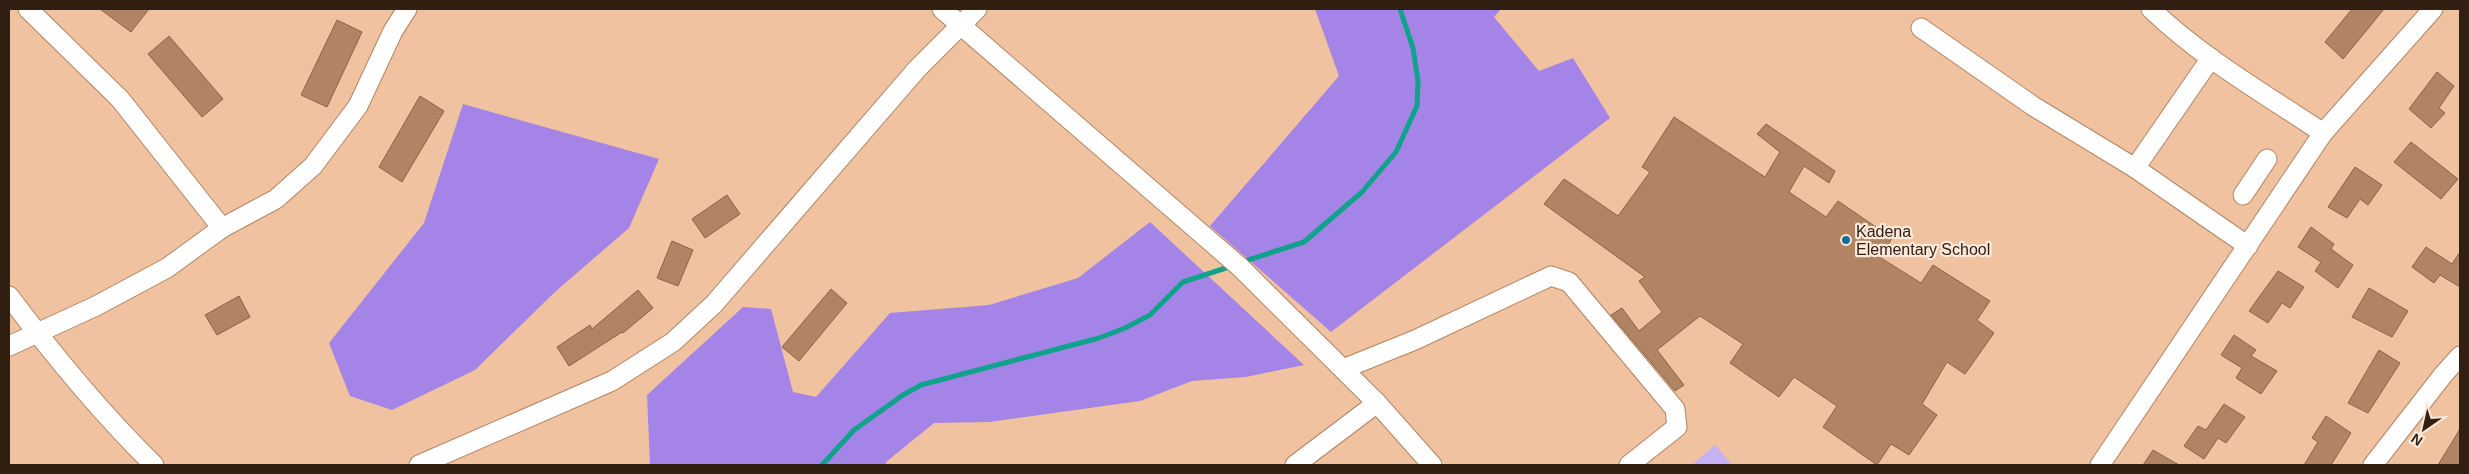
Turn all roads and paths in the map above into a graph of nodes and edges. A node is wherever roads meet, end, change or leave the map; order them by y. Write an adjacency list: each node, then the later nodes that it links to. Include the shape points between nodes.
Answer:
1 (28, 9): 14 (lane, via 120,99)
2 (407, 9): 14 (lane, via 393,31 358,106 313,166 276,199)
3 (942, 9): 7 (lane)
4 (977, 9): 7 (lane)
5 (2151, 9): 9 (lane)
6 (2433, 9): 10 (lane)
7 (961, 26): 20 (lane, via 1240,267); 23 (lane, via 916,69 714,304 673,342 612,381)
8 (1921, 28): 12 (lane, via 2033,106)
9 (2211, 58): 10 (lane); 12 (lane)
10 (2323, 133): 15 (lane)
11 (2268, 159): 13 (lane)
12 (2135, 168): 15 (lane)
13 (2243, 195)
14 (222, 228): 17 (lane, via 167,268)
15 (2248, 246): 27 (lane)
16 (9, 296): 17 (lane)
17 (38, 335): 18 (lane); 22 (lane, via 116,427)
18 (9, 346)
19 (2460, 356): 28 (lane)
20 (1343, 368): 21 (lane); 26 (lane, via 1415,340 1551,276 1568,282 1675,409 1677,427)
21 (1377, 402): 24 (lane); 25 (lane)
22 (154, 465)
23 (419, 465)
24 (1295, 465)
25 (1432, 465)
26 (1629, 465)
27 (2100, 465)
28 (2373, 465)

